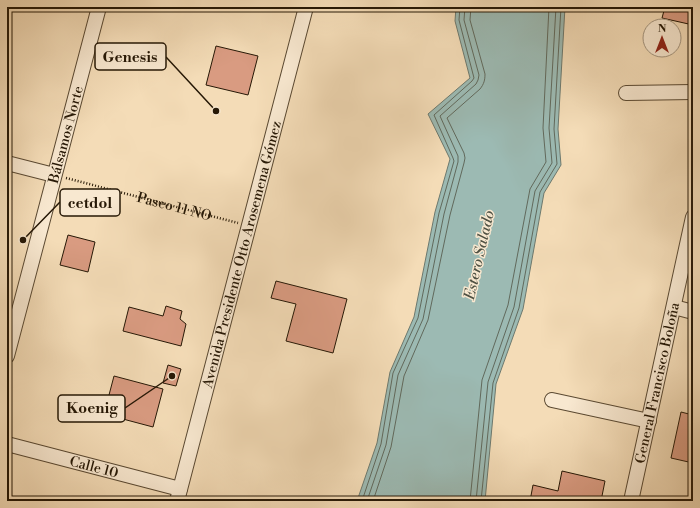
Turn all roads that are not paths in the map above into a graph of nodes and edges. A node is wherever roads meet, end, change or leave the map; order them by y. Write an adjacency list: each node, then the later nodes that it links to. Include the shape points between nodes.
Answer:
1 (99, 7): 6 (street, Bálsamos Norte)
2 (306, 7): 15 (street, Avenida Presidente Otto Arosemena Gómez)
3 (693, 92): 4 (street)
4 (626, 93)
5 (7, 163): 6 (street)
6 (54, 175): 11 (street, Bálsamos Norte)
7 (693, 218): 8 (street, General Francisco Boloña)
8 (690, 256): 9 (street, General Francisco Boloña)
9 (674, 307): 10 (street); 13 (street, General Francisco Boloña)
10 (693, 312)
11 (7, 356)
12 (552, 400): 13 (street)
13 (649, 421): 16 (street, General Francisco Boloña)
14 (7, 444): 15 (street, Calle 10)
15 (179, 495)
16 (631, 501)

